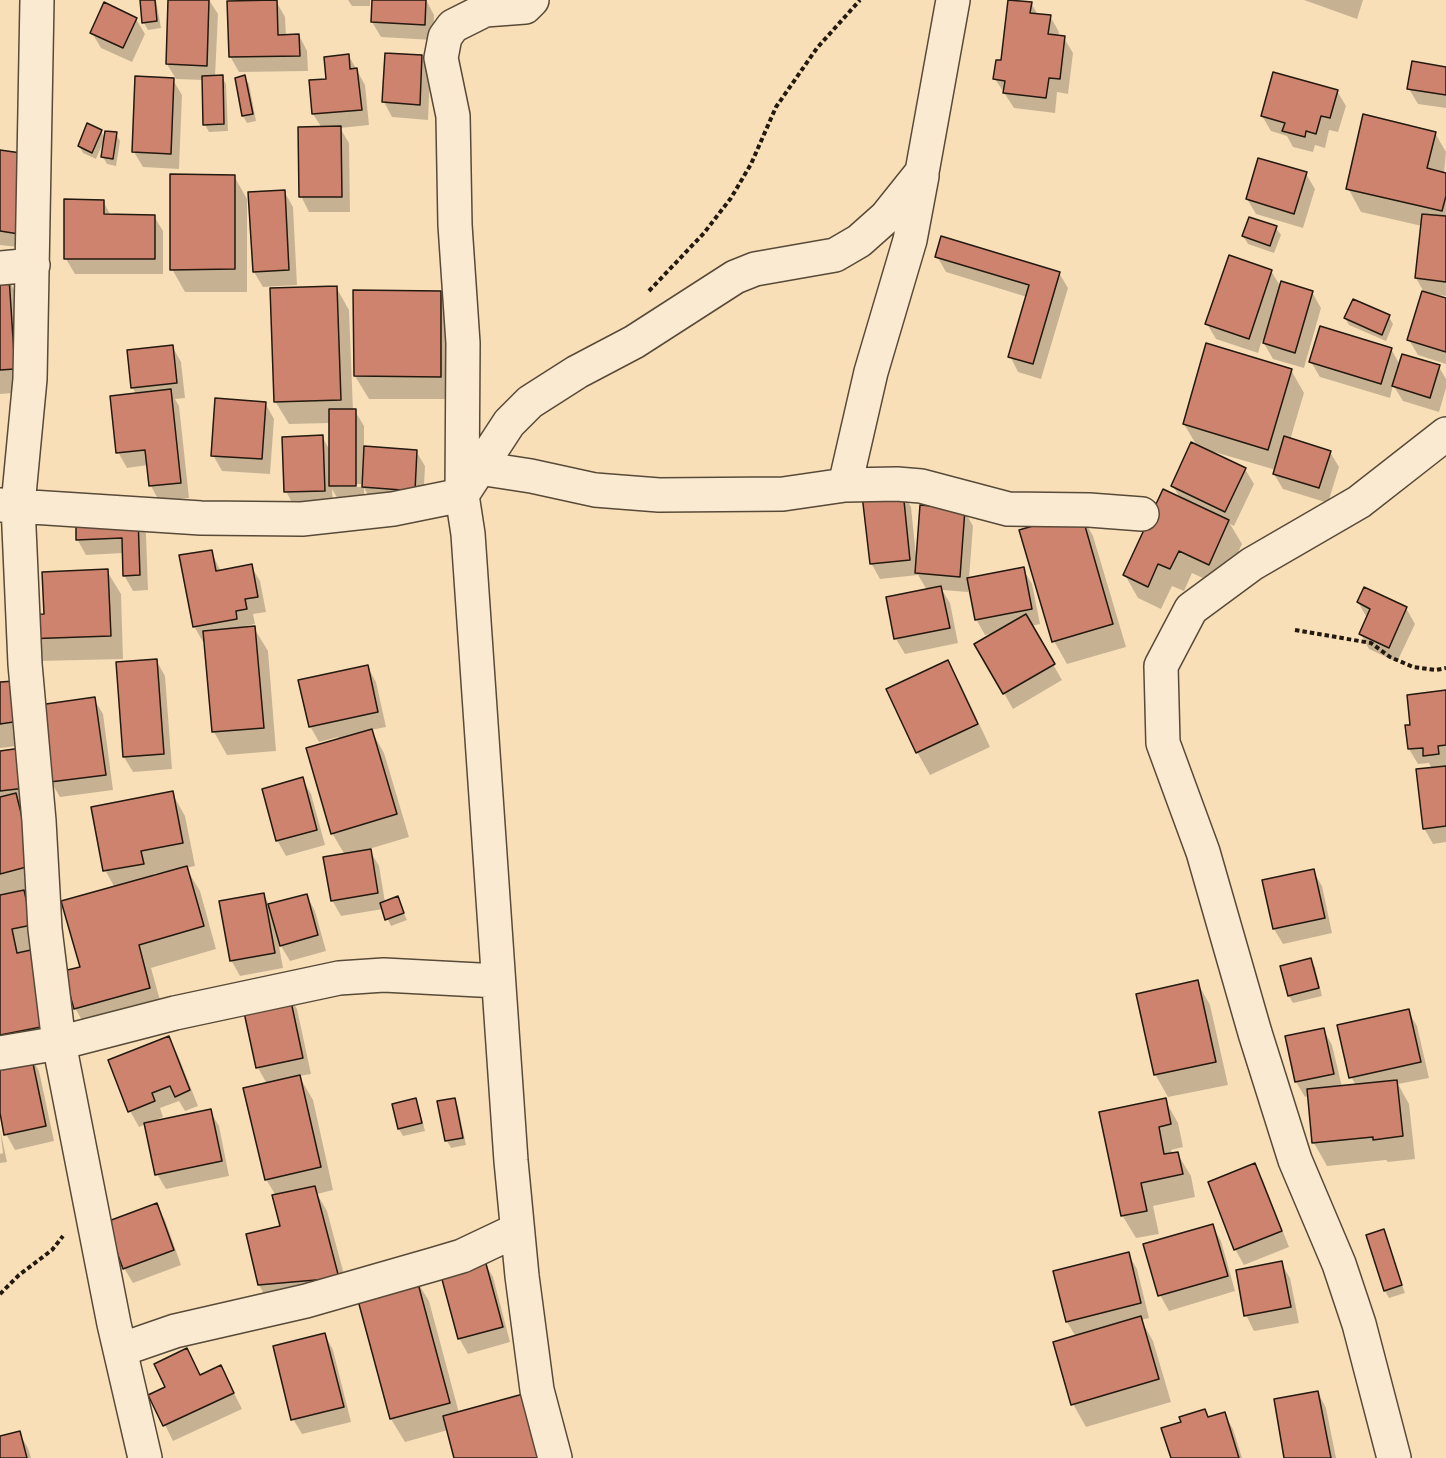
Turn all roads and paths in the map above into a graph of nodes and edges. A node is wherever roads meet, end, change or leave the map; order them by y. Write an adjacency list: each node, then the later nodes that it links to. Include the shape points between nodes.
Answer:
1 (37, 0): 6 (street)
2 (532, 0): 10 (street, via 525,7 485,10 453,26 445,37 441,58 453,116 455,225)
3 (860, 0): 8 (path, via 817,48 776,107 731,198)
4 (953, 0): 5 (street)
5 (922, 172): 10 (street, via 886,217 859,242 835,255 755,269 735,277 530,402 509,423); 11 (street, via 910,240 871,372)
6 (33, 265): 7 (street); 12 (street, via 30,379)
7 (0, 268)
8 (644, 297)
9 (1446, 434): 25 (street, via 1359,502 1252,564 1191,609 1161,666 1163,743 1203,852 1295,1160 1339,1264 1359,1324)
10 (471, 482): 11 (street, via 531,476 595,490 659,495 783,494); 12 (street, via 393,509 302,519 201,518); 16 (street, via 468,534)
11 (845, 485): 13 (street, via 921,486 1008,509)
12 (9, 505): 17 (street, via 39,821 45,929)
13 (1142, 514)
14 (1295, 630): 15 (path, via 1371,643 1413,667)
15 (1446, 668)
16 (498, 981): 17 (street, via 384,975 339,978); 20 (street)
17 (59, 1043): 18 (street); 19 (street)
18 (0, 1053)
19 (89, 1195): 21 (path, via 52,1250); 22 (street)
20 (517, 1230): 22 (street, via 462,1256 306,1301 175,1331); 24 (street, via 537,1390)
21 (0, 1294)
22 (120, 1350): 23 (street)
23 (145, 1458)
24 (555, 1458)
25 (1394, 1458)

